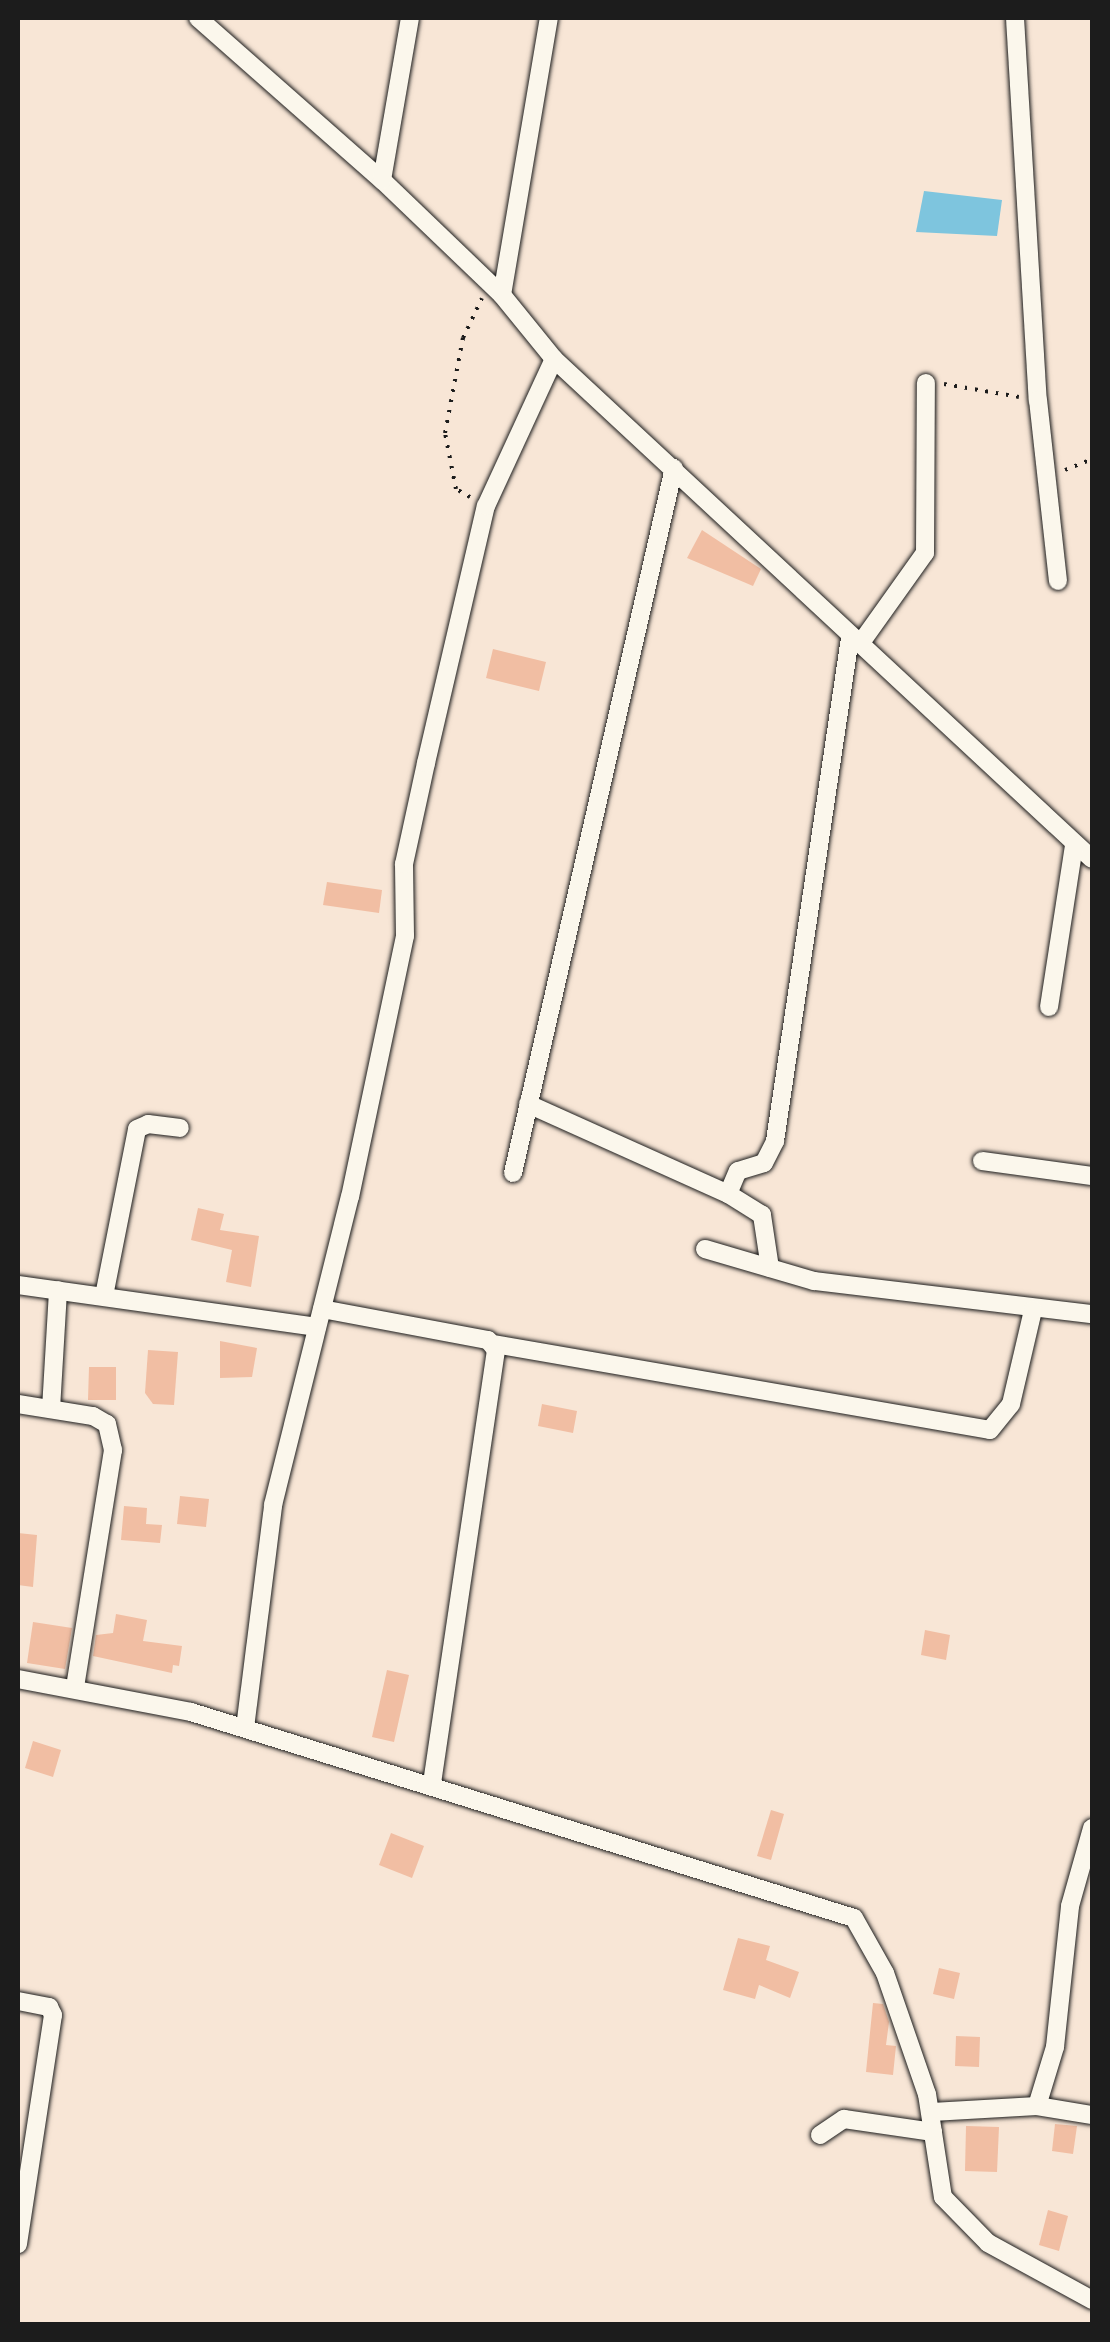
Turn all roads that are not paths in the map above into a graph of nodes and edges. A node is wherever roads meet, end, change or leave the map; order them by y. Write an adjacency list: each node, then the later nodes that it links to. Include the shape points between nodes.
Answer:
1 (198, 18): 5 (street)
2 (410, 18): 5 (street)
3 (549, 18): 6 (street)
4 (1015, 18): 10 (street, via 1038,400)
5 (382, 180): 6 (street)
6 (495, 290): 7 (street)
7 (554, 359): 9 (street); 28 (street, via 486,506 404,864 405,936)
8 (926, 383): 11 (street, via 925,554)
9 (674, 468): 11 (street); 15 (street)
10 (1058, 581)
11 (855, 641): 12 (street); 20 (street, via 775,1141 764,1163 738,1170)
12 (1074, 845): 13 (street); 14 (street)
13 (1092, 859)
14 (1049, 1006)
15 (528, 1104): 18 (street); 20 (street)
16 (180, 1128): 25 (street, via 137,1129)
17 (982, 1160): 19 (street)
18 (513, 1173)
19 (1092, 1176)
20 (728, 1194): 22 (street, via 762,1215)
21 (704, 1249): 22 (street)
22 (770, 1268): 26 (street, via 814,1281)
23 (18, 1285): 24 (street)
24 (58, 1290): 25 (street); 31 (street)
25 (104, 1296): 28 (street)
26 (1033, 1310): 27 (street); 29 (street, via 1011,1404 990,1430)
27 (1092, 1314)
28 (320, 1318): 29 (street); 34 (street, via 273,1506)
29 (494, 1344): 35 (street)
30 (18, 1404): 31 (street)
31 (51, 1409): 33 (street, via 106,1424 113,1450)
32 (18, 1679): 33 (street)
33 (75, 1688): 34 (street)
34 (245, 1728): 35 (street)
35 (432, 1786): 39 (street, via 854,1918 885,1974)
36 (1092, 1828): 38 (street, via 1070,1906 1055,2046)
37 (18, 2001): 43 (street, via 49,2007 53,2015)
38 (1037, 2106): 39 (street); 40 (street)
39 (932, 2112): 41 (street)
40 (1092, 2115)
41 (933, 2132): 42 (street, via 844,2119); 45 (street, via 943,2197 988,2243)
42 (820, 2135)
43 (25, 2155): 44 (street)
44 (18, 2244)
45 (1092, 2300)

